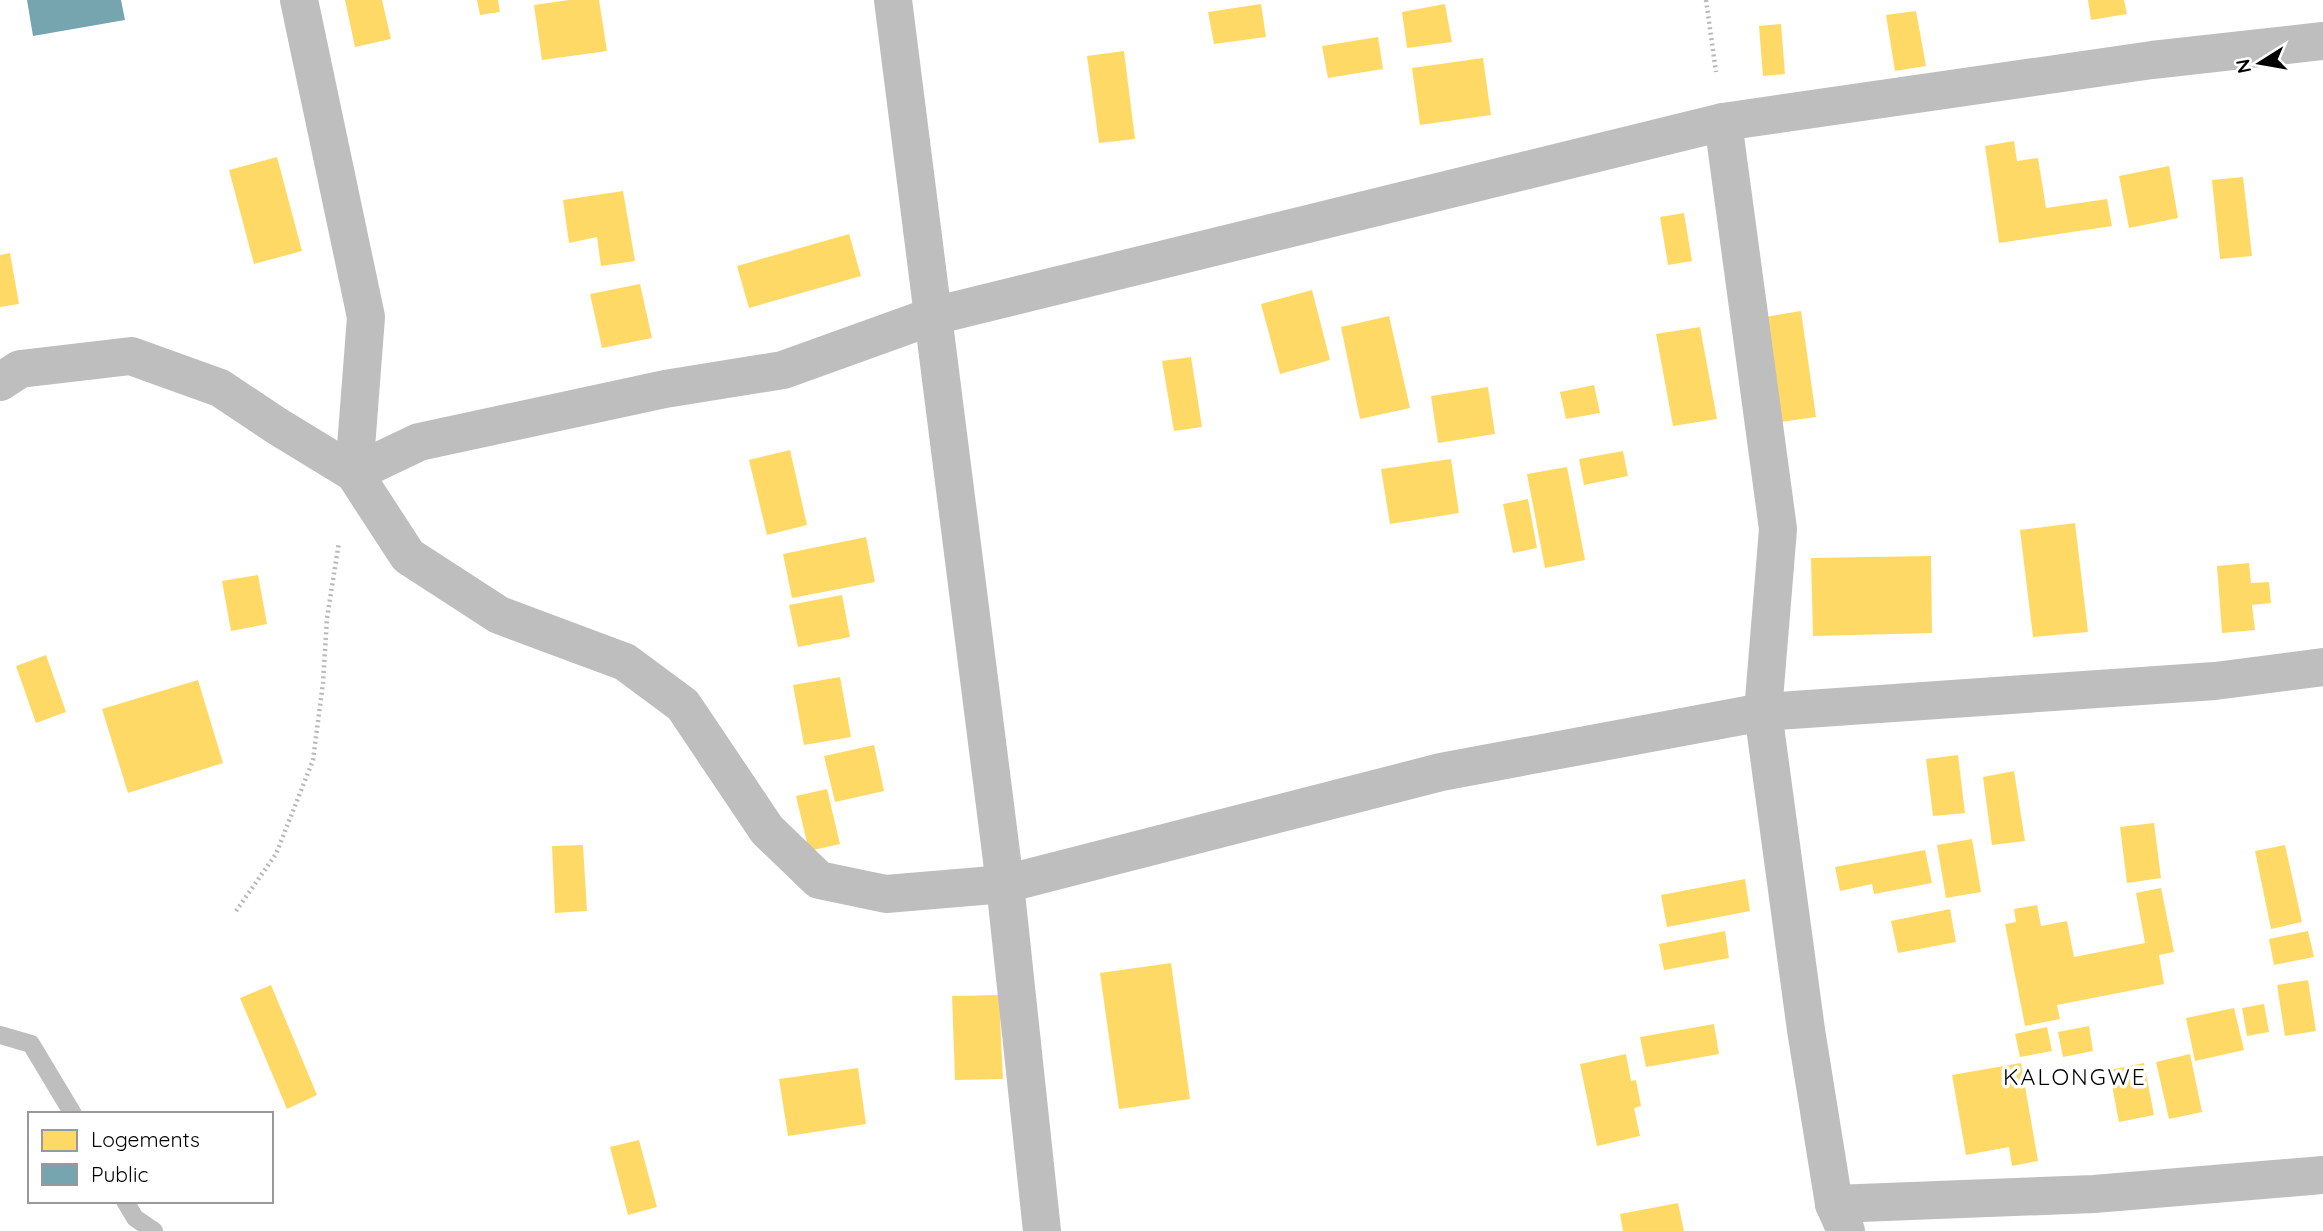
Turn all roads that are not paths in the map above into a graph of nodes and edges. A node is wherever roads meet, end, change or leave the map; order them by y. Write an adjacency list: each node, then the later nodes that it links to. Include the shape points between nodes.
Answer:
1 (299, 0): 7 (street, via 366,317)
2 (893, 0): 5 (street)
3 (2323, 41): 4 (street, via 2152,60)
4 (1723, 121): 5 (street); 9 (street, via 1778,529)
5 (933, 316): 7 (street, via 783,370 665,388 419,442); 10 (street)
6 (0, 382): 7 (street, via 20,369 131,356 220,388)
7 (354, 473): 10 (street, via 408,556 499,615 625,662 683,705 767,830 819,880 886,894)
8 (2323, 667): 9 (street, via 2215,681)
9 (1763, 712): 10 (street, via 1441,772); 12 (street, via 1806,1030)
10 (1005, 884): 13 (street)
11 (2323, 1175): 12 (street)
12 (1840, 1218)
13 (1042, 1231)

